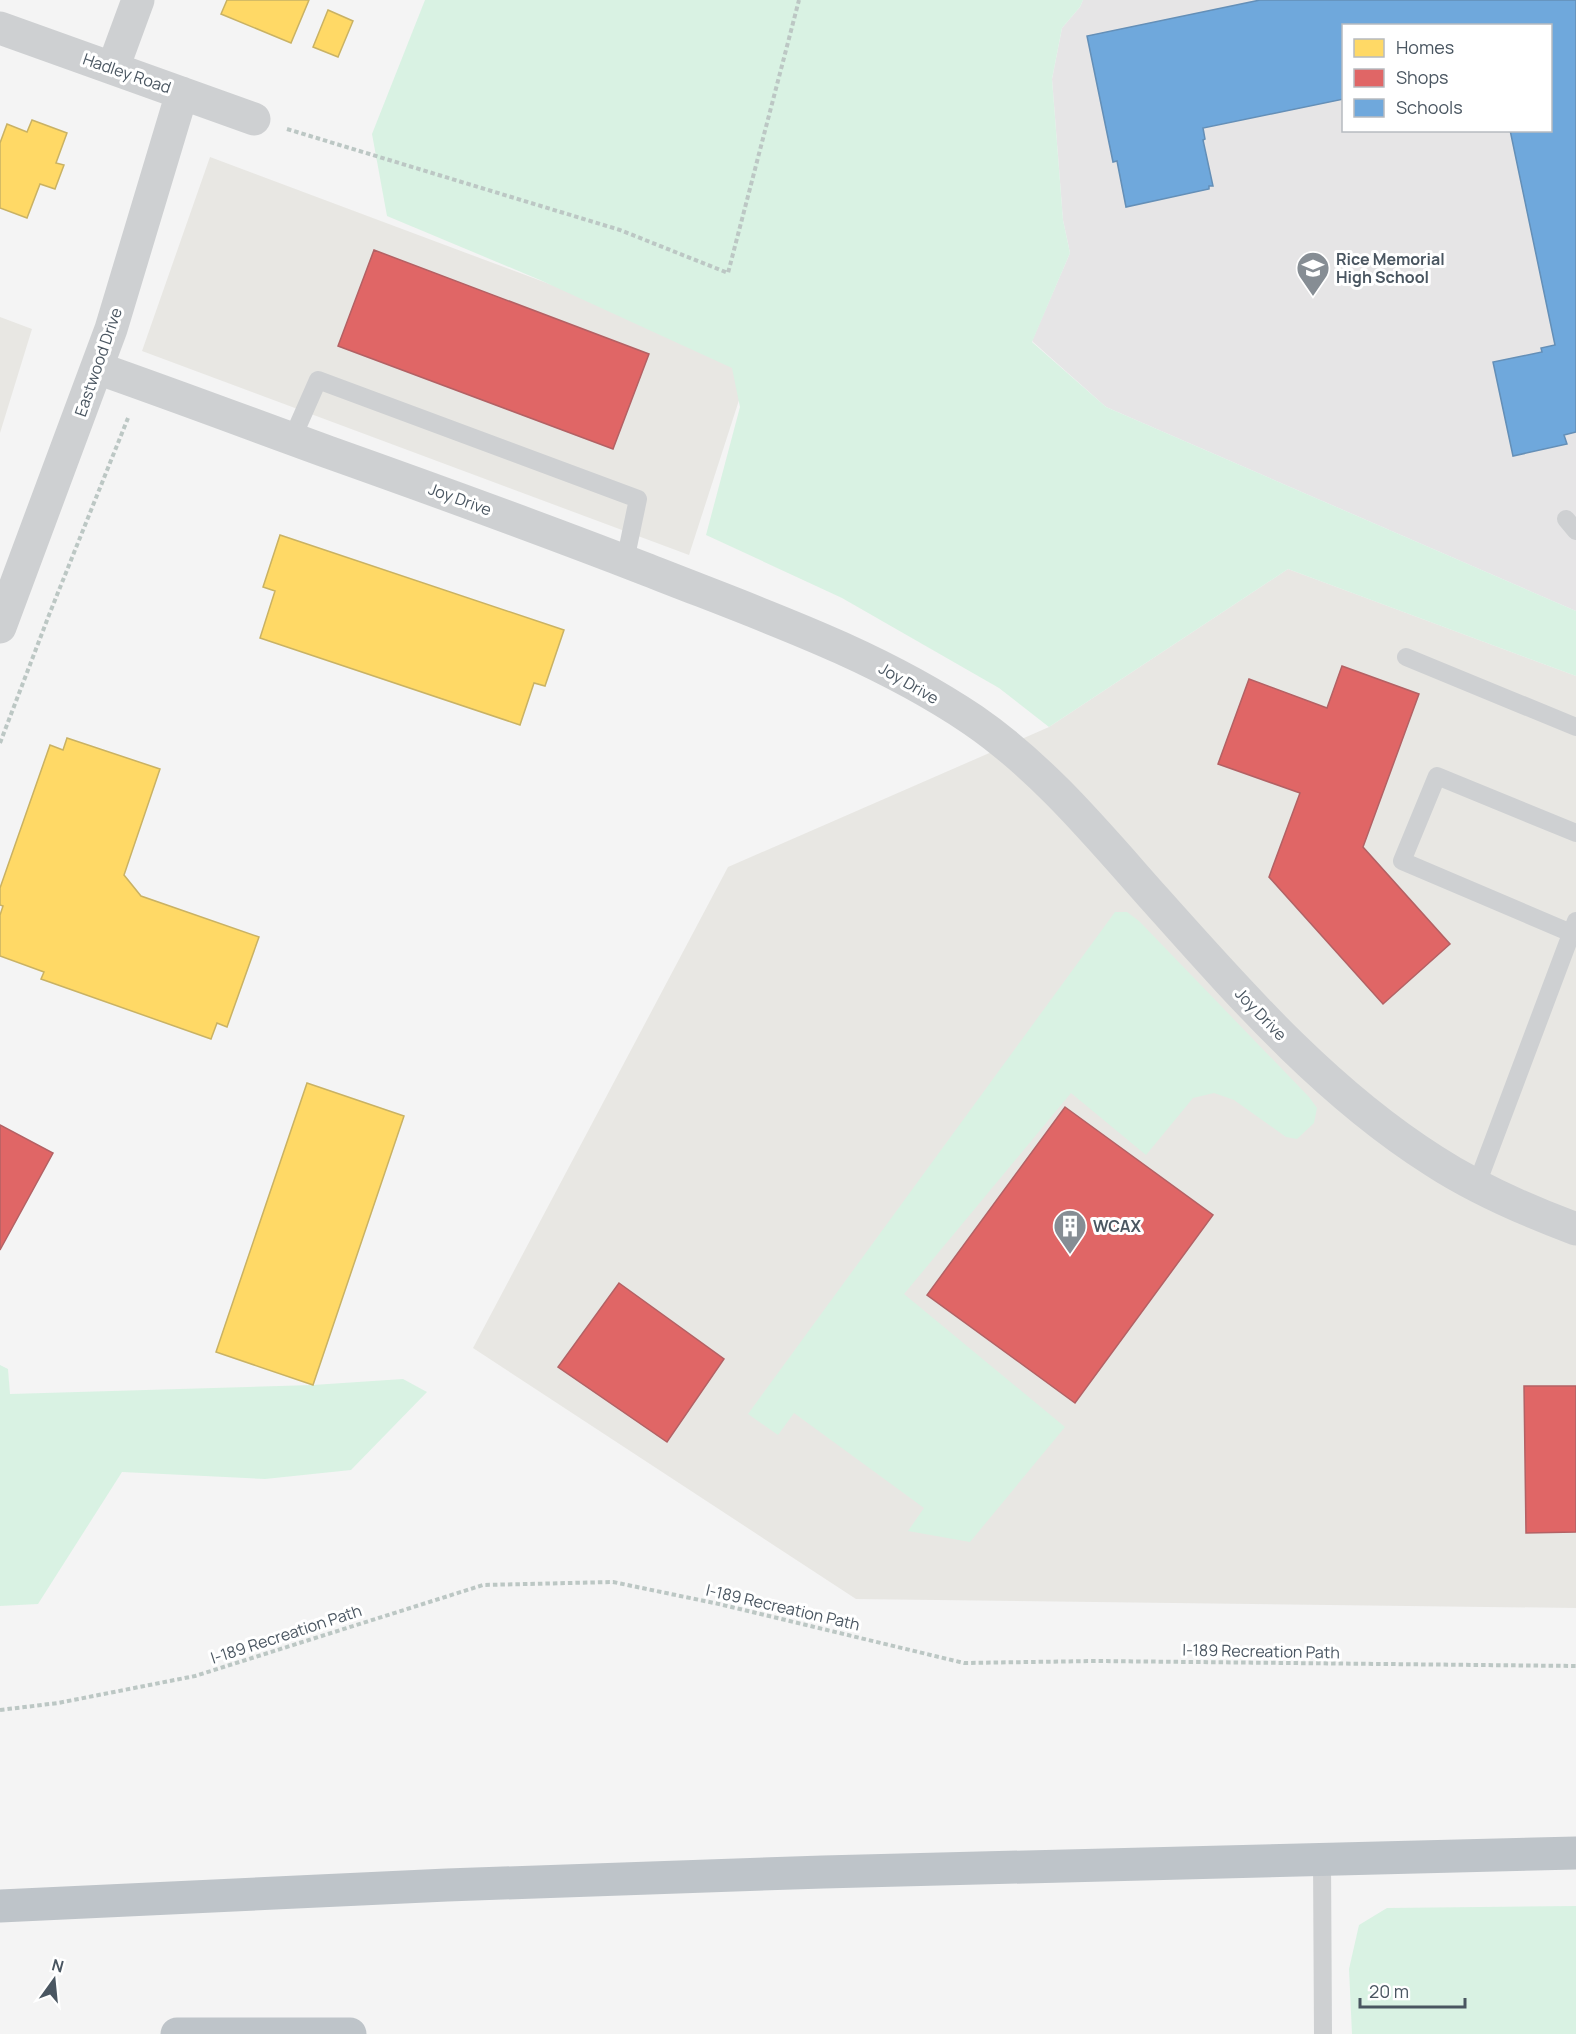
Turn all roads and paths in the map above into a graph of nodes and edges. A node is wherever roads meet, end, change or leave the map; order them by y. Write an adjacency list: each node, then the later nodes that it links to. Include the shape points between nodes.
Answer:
1 (138, 0): 4 (street)
2 (799, 0): 6 (path, via 728,273 620,230)
3 (0, 28): 4 (street, Hadley Road)
4 (113, 68): 5 (street, Hadley Road)
5 (182, 93): 6 (street, Hadley Road); 7 (street, Eastwood Drive)
6 (254, 119)
7 (97, 368): 9 (street, Joy Drive); 11 (street, Eastwood Drive)
8 (128, 418): 14 (path)
9 (292, 439): 10 (street, Joy Drive); 10 (lane, via 318,380 638,499)
10 (625, 561): 17 (street, Joy Drive, via 811,634 895,672 975,722 1072,806 1225,977 1337,1089 1436,1163)
11 (0, 627)
12 (1406, 657): 13 (lane)
13 (1576, 727)
14 (0, 743)
15 (1576, 833): 16 (lane, via 1437,776 1402,861)
16 (1574, 927): 17 (lane)
17 (1477, 1185): 18 (street, Joy Drive)
18 (1576, 1228)
19 (1576, 1666): 20 (path, I-189 Recreation Path, via 964,1663 612,1582 483,1584 195,1676 58,1703)
20 (0, 1710)
21 (1576, 1853): 22 (highway)
22 (1322, 1859): 23 (highway, via 447,1885); 26 (lane)
23 (0, 1906)
24 (177, 2034): 25 (highway)
25 (350, 2034)
26 (1323, 2034)

